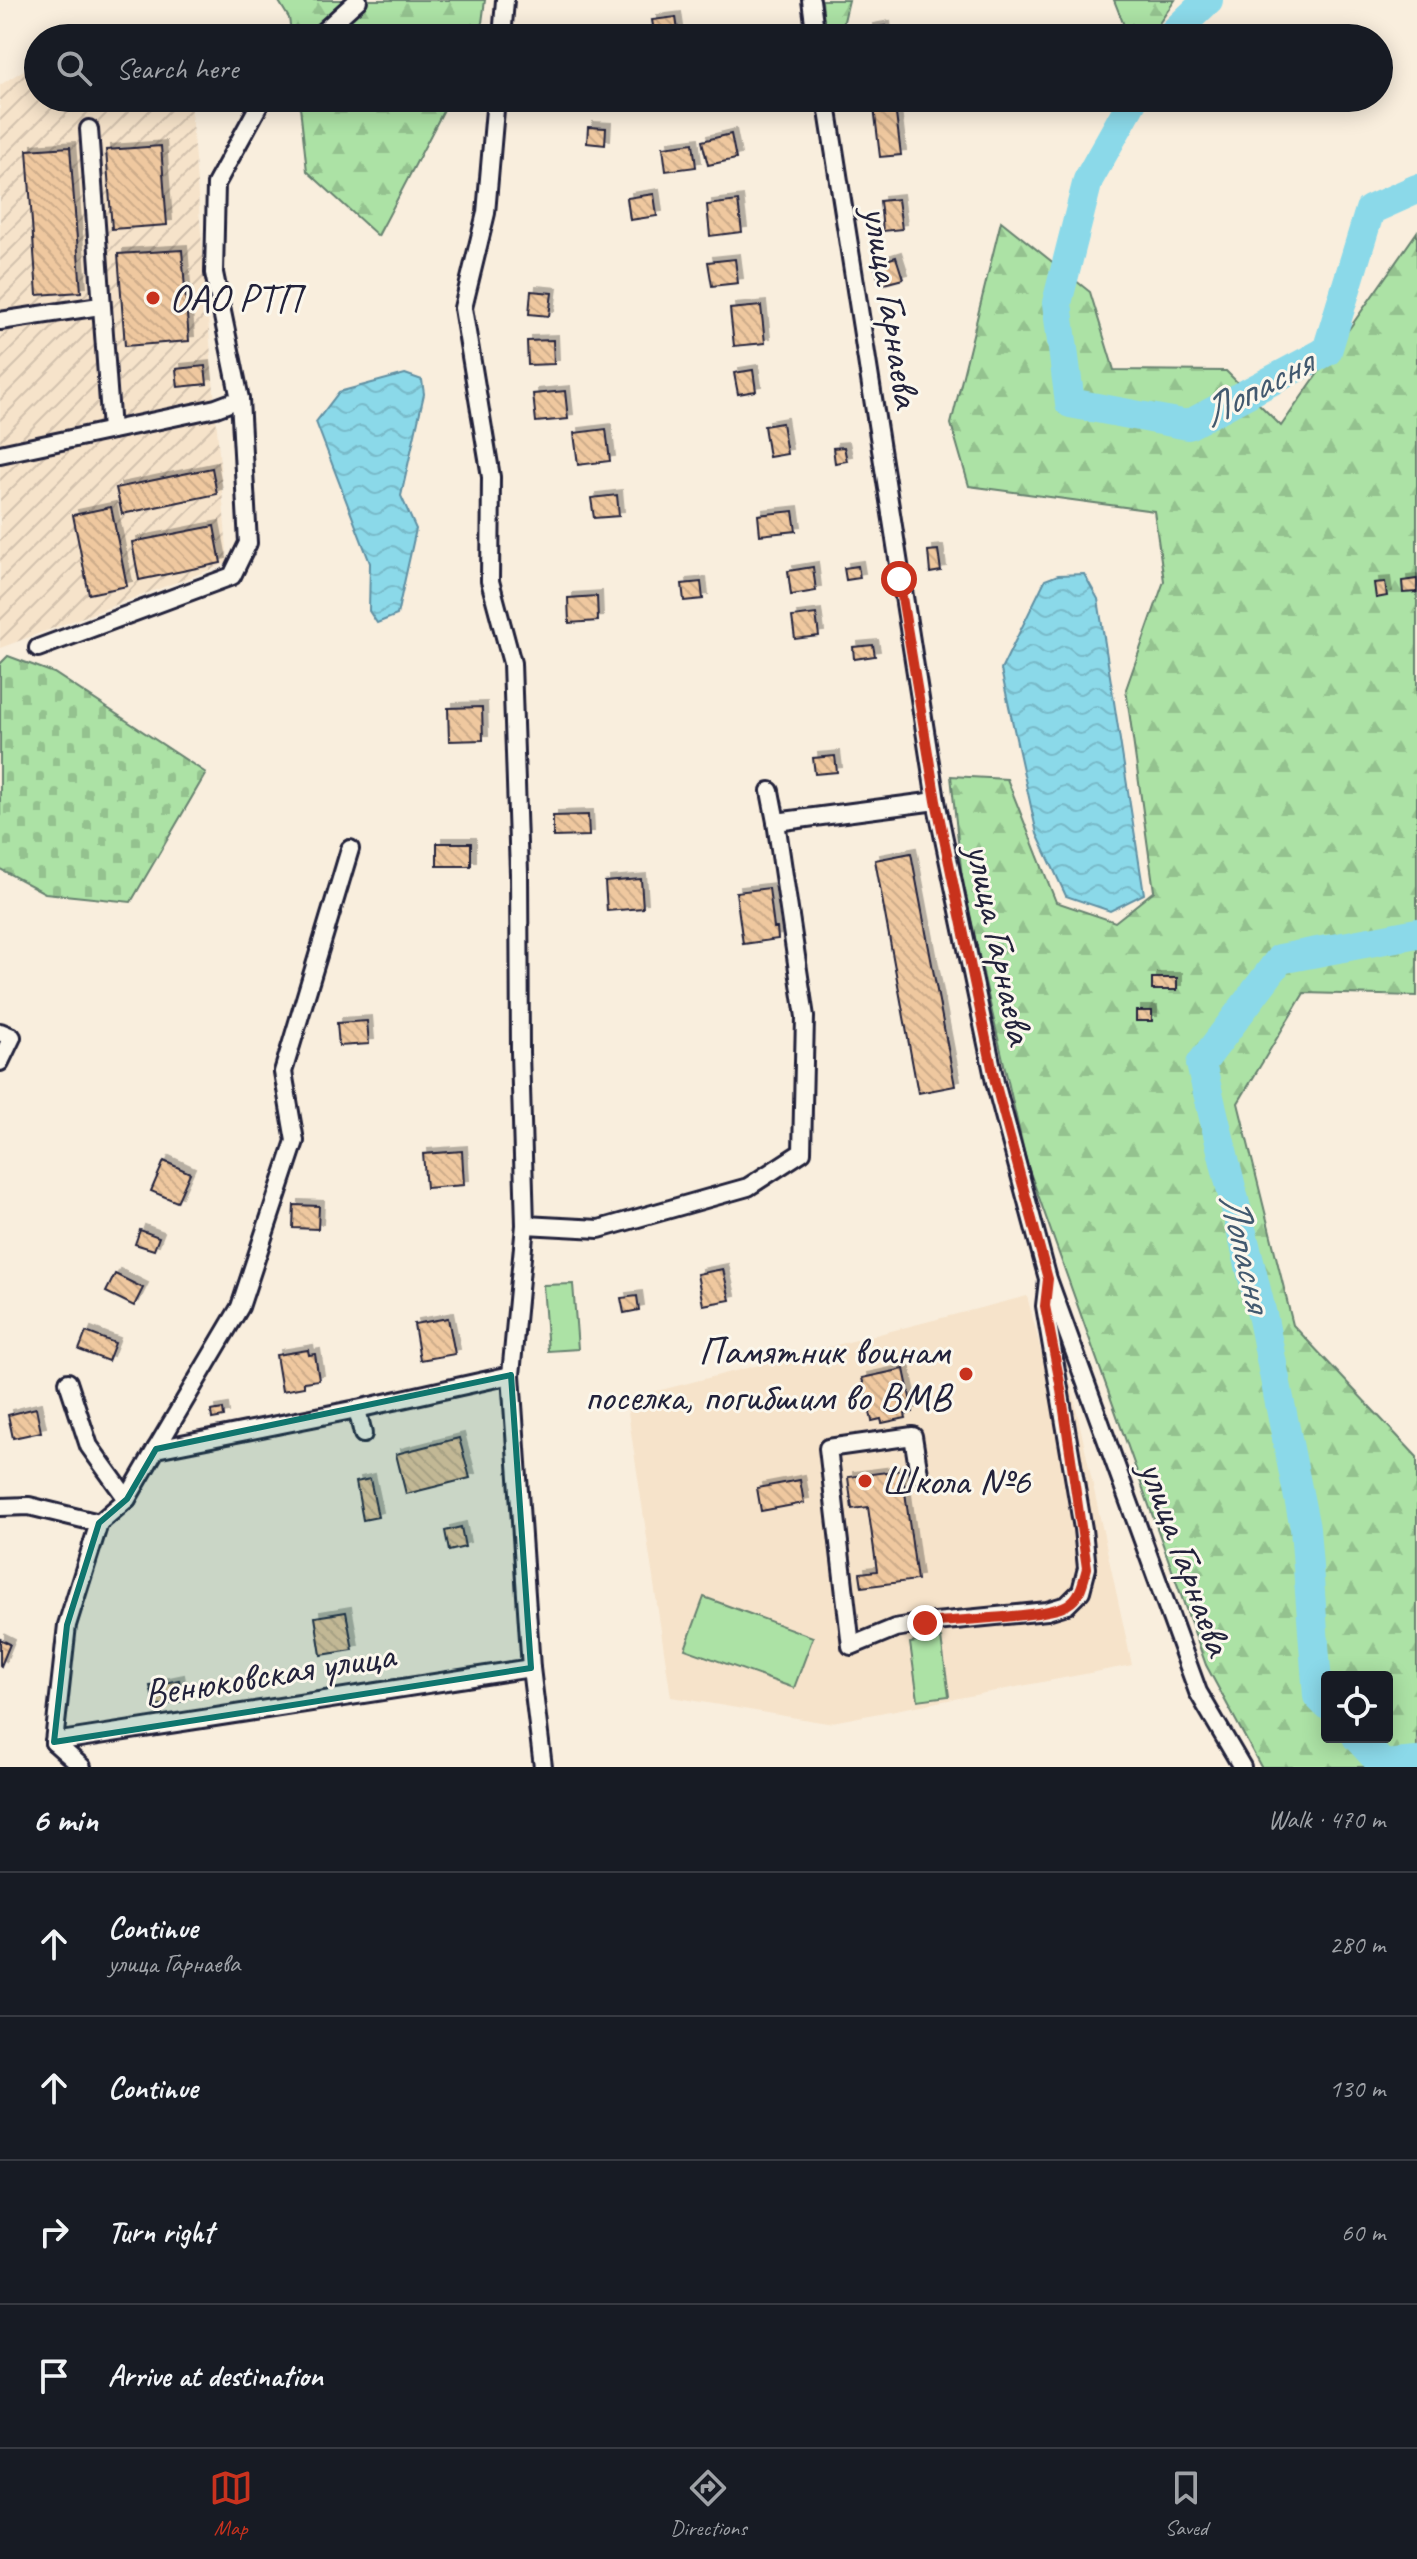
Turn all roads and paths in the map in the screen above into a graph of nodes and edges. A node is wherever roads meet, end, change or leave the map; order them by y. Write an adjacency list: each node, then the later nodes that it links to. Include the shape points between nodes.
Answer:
1 (358, 0): 4 (street)
2 (505, 0): 5 (street)
3 (811, 0): 6 (street)
4 (331, 24)
5 (503, 24)
6 (814, 24)
7 (255, 112): 13 (street, via 216,184 214,273)
8 (495, 112): 23 (street, via 486,213 463,308 491,477 490,581 512,663)
9 (828, 112): 18 (street, улица Гарнаева)
10 (89, 129): 11 (street)
11 (100, 306): 12 (street); 14 (street)
12 (0, 321)
13 (240, 399): 14 (street); 16 (street, via 248,543 232,576)
14 (111, 430): 15 (street)
15 (0, 454)
16 (38, 648)
17 (770, 791): 19 (street)
18 (936, 801): 19 (street); 24 (street, улица Гарнаева, via 995,1082)
19 (776, 822): 23 (street, via 805,1017 802,1152 748,1187 599,1229)
20 (350, 849): 29 (street, via 283,1072 295,1141 240,1307)
21 (6, 1035): 22 (street)
22 (0, 1062)
23 (525, 1225): 25 (street)
24 (1048, 1279): 30 (street, via 1045,1306 1087,1568 1081,1591 1067,1605 1047,1611 895,1628 851,1646 828,1448 913,1436); 38 (street, улица Гарнаева, via 1198,1692)
25 (511, 1375): 27 (street); 34 (street)
26 (68, 1382): 31 (street, via 89,1446)
27 (357, 1409): 28 (street); 29 (street)
28 (363, 1434)
29 (156, 1449): 31 (street)
30 (919, 1474)
31 (127, 1499): 33 (street)
32 (0, 1507): 33 (street, via 29,1506)
33 (99, 1523): 35 (street, via 67,1625)
34 (531, 1668): 35 (street, Венюковская улица); 37 (street)
35 (54, 1742): 36 (street)
36 (82, 1767)
37 (543, 1767)
38 (1242, 1767)

